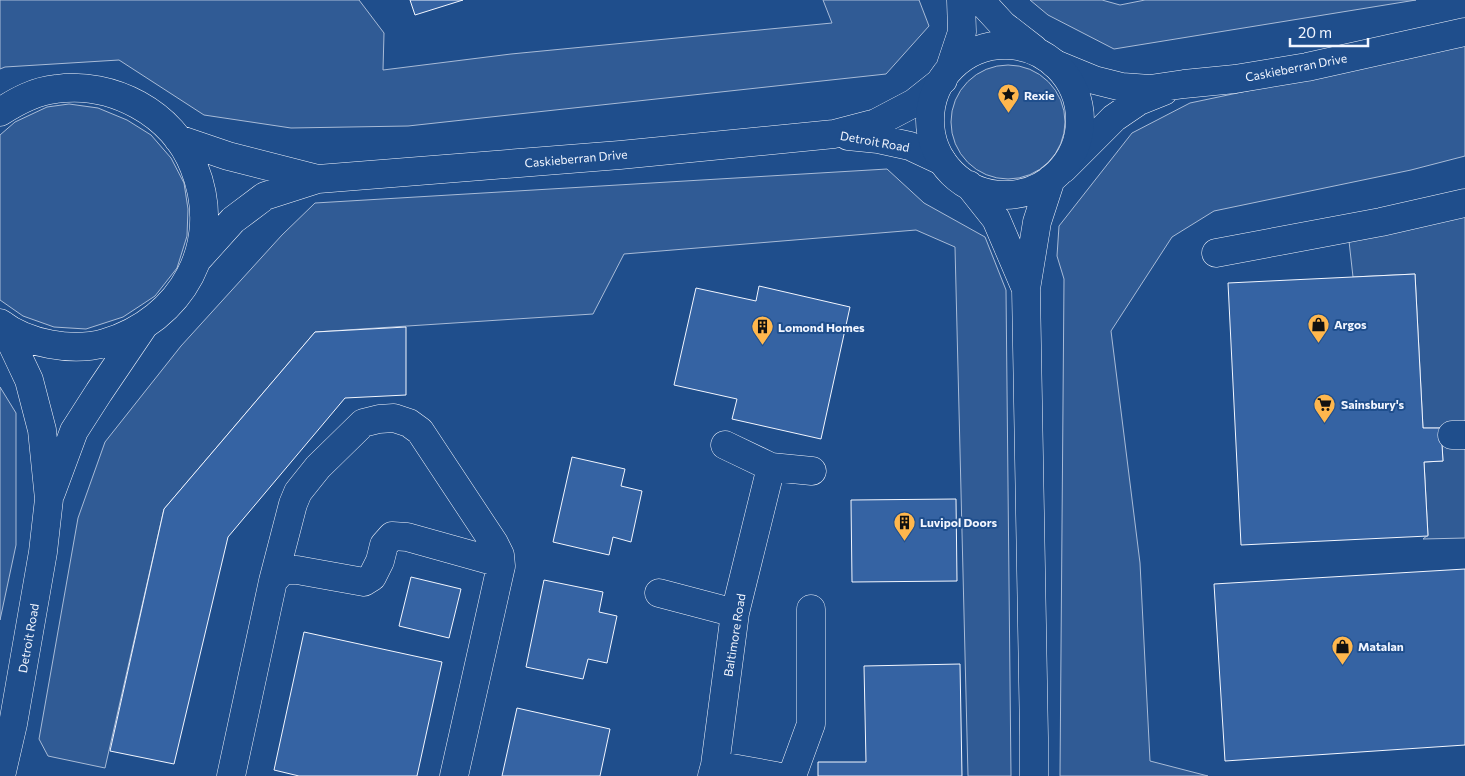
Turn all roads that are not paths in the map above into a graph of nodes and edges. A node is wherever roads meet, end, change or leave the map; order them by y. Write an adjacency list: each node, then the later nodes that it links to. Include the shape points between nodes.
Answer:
1 (961, 0): 5 (street, via 962,32)
2 (980, 0): 4 (street, via 1004,25)
3 (1465, 32): 6 (street, Caskieberran Drive, via 1307,66)
4 (1046, 58): 5 (street, via 1011,45 985,48 972,53); 6 (street, Caskieberran Drive, via 1094,80 1122,87 1150,89); 11 (street, via 1072,84 1080,109 1081,123 1075,149)
5 (947, 74): 8 (street, Detroit Road, via 914,103 876,123); 10 (street, via 936,90 930,114 932,140)
6 (1184, 84): 11 (street, Caskieberran Drive, via 1139,101 1114,118)
7 (0, 112): 9 (street, via 22,98 55,89 90,88 123,97 153,114)
8 (834, 134): 10 (street, Detroit Road, via 910,146); 12 (street, Caskieberran Drive)
9 (178, 139): 12 (street, Caskieberran Drive, via 228,156); 16 (street, via 194,166 203,197 204,229)
10 (942, 161): 13 (street)
11 (1057, 174): 13 (street, via 1043,186 1002,196 987,194); 17 (street, via 1037,222)
12 (318, 179): 16 (street, Caskieberran Drive, via 265,196 232,220)
13 (969, 185): 17 (street, via 996,219)
14 (1465, 203): 15 (street)
15 (1216, 254)
16 (197, 260): 19 (street, via 176,298)
17 (1026, 289): 35 (street)
18 (2, 324): 19 (street, via 25,337 48,344 73,346 97,345); 23 (street, Detroit Road, via 29,380 42,430)
19 (143, 327): 23 (street, Detroit Road, via 74,432)
20 (725, 445): 21 (street)
21 (771, 467): 22 (street); 28 (street, Baltimore Road)
22 (812, 471)
23 (49, 499): 30 (street, Detroit Road, via 15,715)
24 (501, 566): 25 (street, via 407,537 392,536 384,545 372,576 364,582 297,570 283,570); 25 (street, via 494,543 420,431 394,418 363,422 298,492 288,517); 32 (street)
25 (273, 581): 31 (street)
26 (659, 593): 28 (street)
27 (811, 609): 34 (street, via 812,724)
28 (735, 614): 29 (street, Baltimore Road)
29 (714, 770): 33 (street)
30 (1, 776)
31 (231, 776)
32 (454, 776)
33 (776, 776)
34 (792, 776)
35 (1034, 776)

